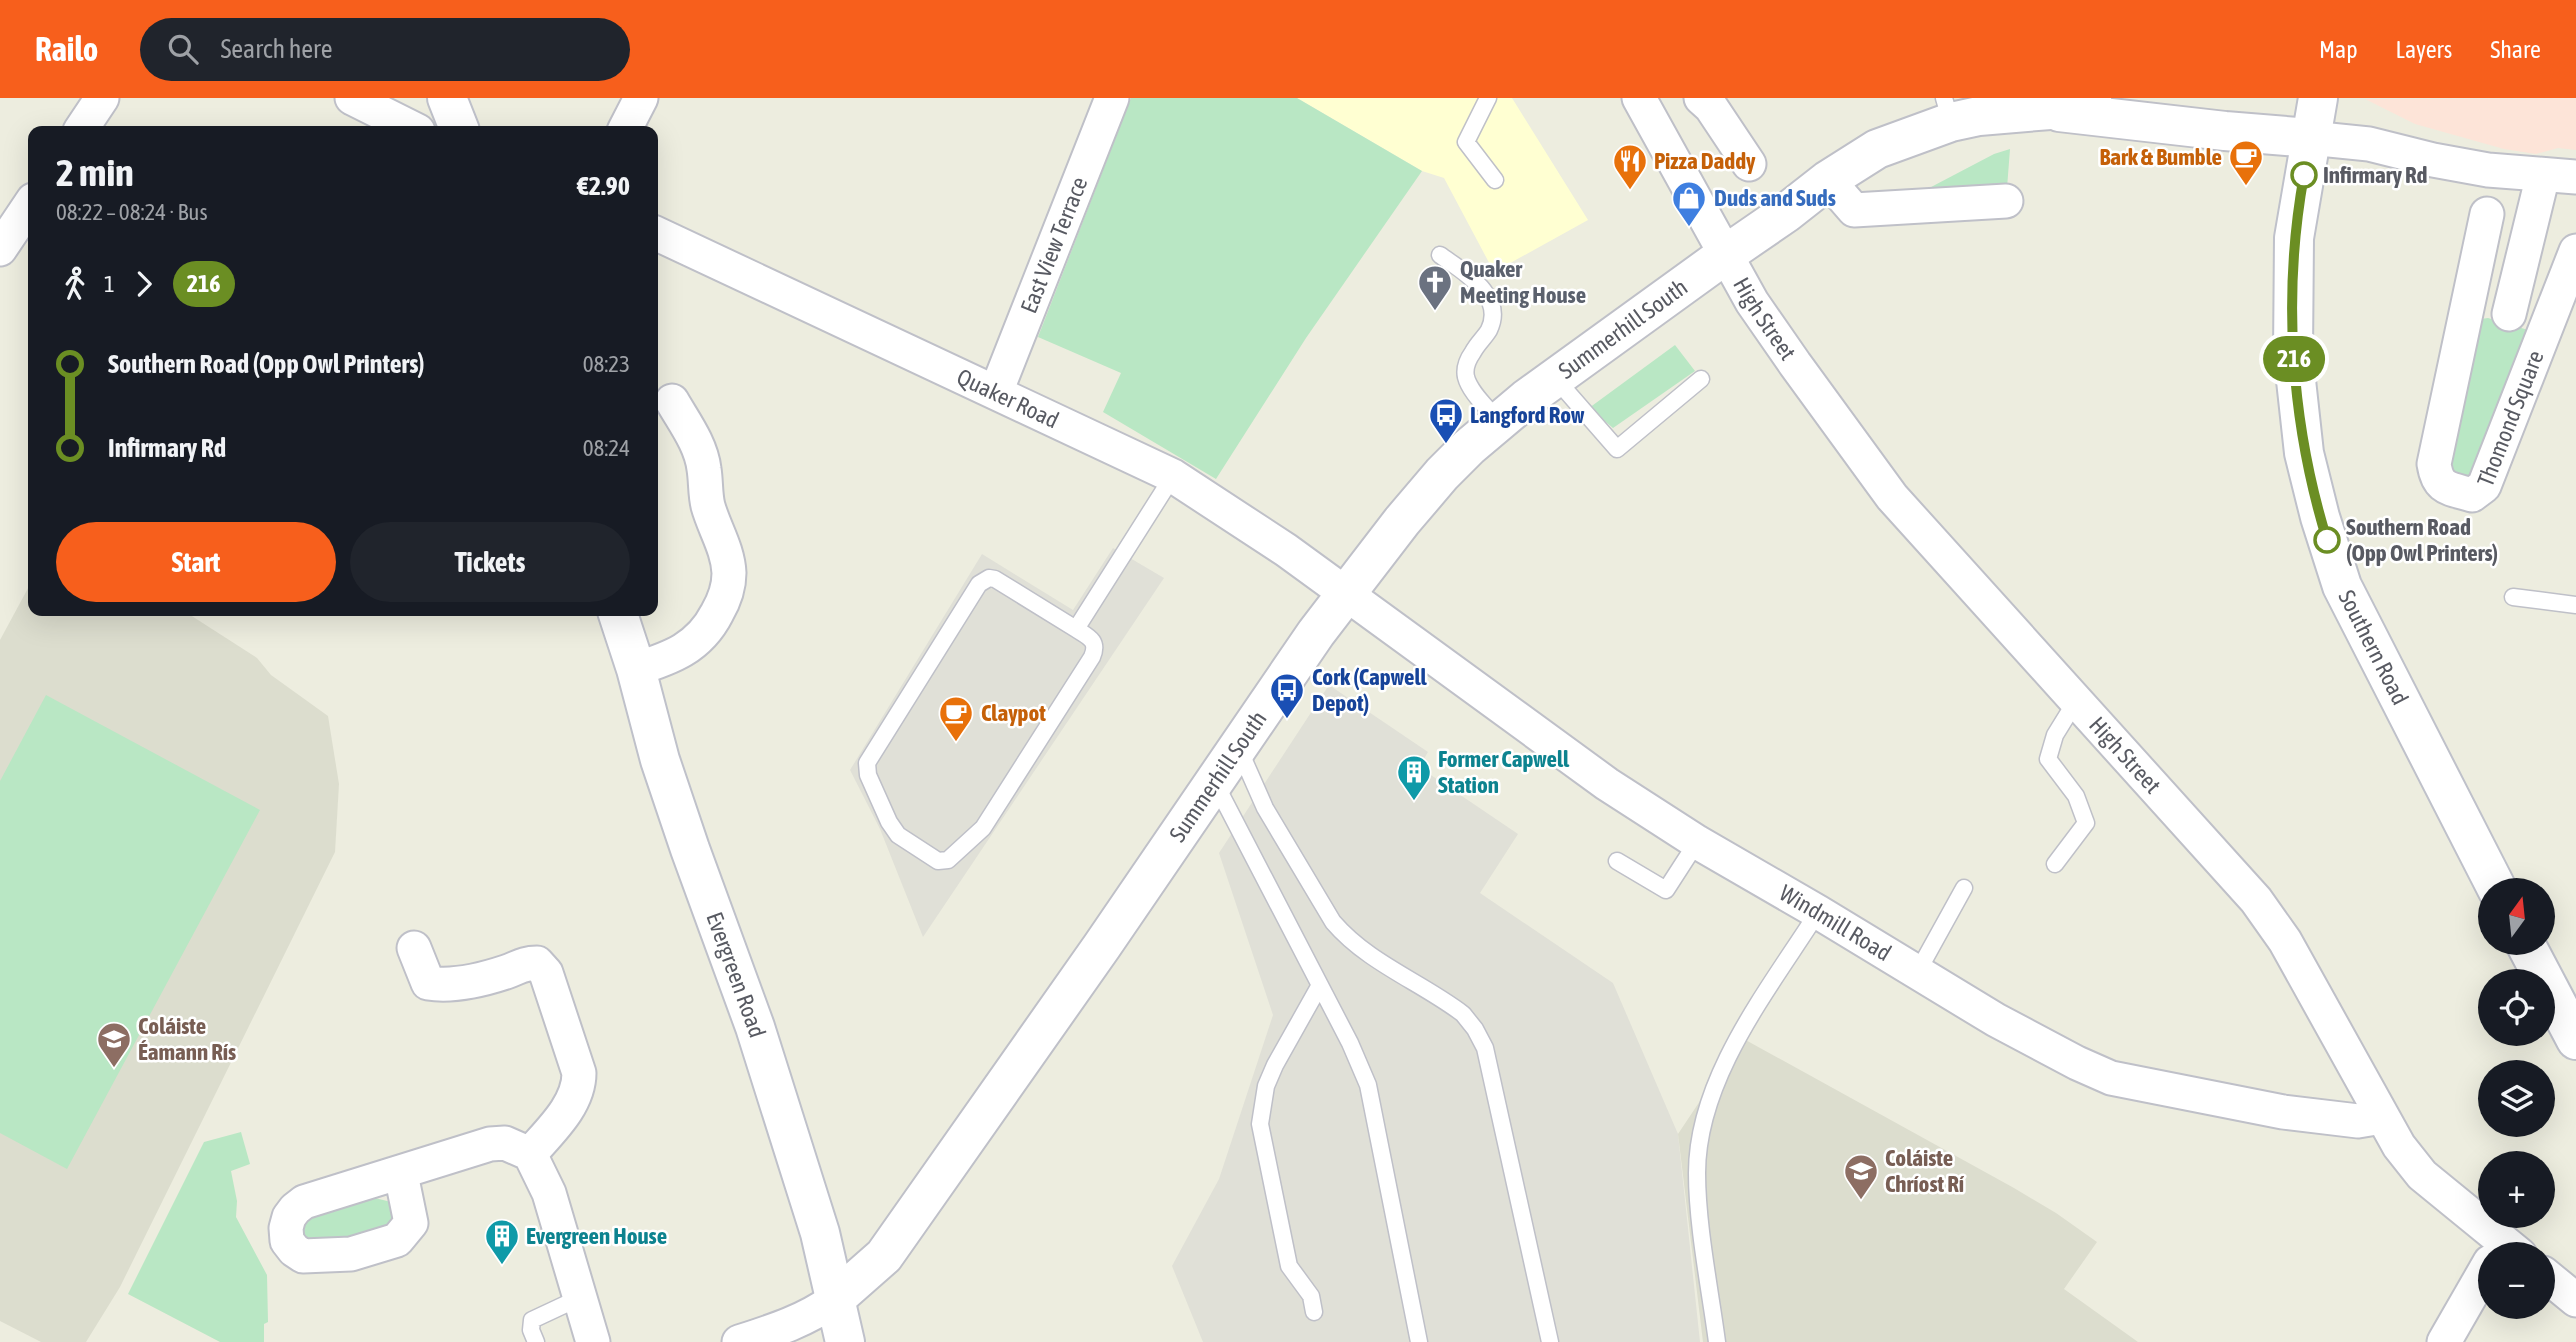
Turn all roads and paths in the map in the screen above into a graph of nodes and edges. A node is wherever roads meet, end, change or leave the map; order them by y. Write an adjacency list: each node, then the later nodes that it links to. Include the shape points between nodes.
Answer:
1 (102, 98): 13 (street)
2 (352, 98): 14 (street)
3 (447, 98): 15 (street)
4 (641, 98): 16 (street)
5 (1112, 98): 36 (street, East View Terrace)
6 (1488, 98): 21 (lane, via 1466,142)
7 (1639, 98): 30 (street, High Street)
8 (1701, 98): 18 (street)
9 (2092, 98): 11 (street)
10 (2318, 98): 17 (street, Southern Road)
11 (2029, 107): 12 (street, via 1979,116); 17 (street)
12 (1947, 110): 22 (street)
13 (83, 126)
14 (408, 126)
15 (458, 126)
16 (627, 126)
17 (2309, 138): 19 (street); 52 (street, Southern Road, via 2294,238 2292,328 2304,453 2342,586)
18 (1749, 164)
19 (2543, 175): 20 (street); 32 (street)
20 (2576, 177)
21 (1495, 180)
22 (1828, 180): 23 (street, via 1854,210); 30 (street)
23 (2006, 201)
24 (28, 207): 27 (street)
25 (2487, 214): 31 (street, Thomond Square)
26 (658, 234): 36 (street, Quaker Road)
27 (0, 249)
28 (2576, 251): 33 (street, Thomond Square)
29 (1440, 255): 38 (lane, via 1479,283 1488,297 1491,321 1467,360 1465,376)
30 (1725, 255): 34 (street, Summerhill South); 46 (street, High Street, via 1794,364 1892,496)
31 (2466, 302): 32 (street, Thomond Square); 33 (street, Thomond Square, via 2434,464 2444,486 2472,495 2488,477)
32 (2509, 314): 33 (street, Thomond Square)
33 (2547, 326)
34 (1555, 378): 35 (lane, via 1617,449); 38 (street, Summerhill South)
35 (1701, 379)
36 (996, 393): 39 (street, Quaker Road)
37 (671, 401): 45 (street, via 699,449 707,503 729,572 713,621 690,647)
38 (1498, 421): 40 (street, Summerhill South, via 1442,474)
39 (1173, 475): 40 (street, Quaker Road); 44 (lane)
40 (1344, 594): 47 (street, Summerhill South); 49 (street, Windmill Road)
41 (2513, 597): 42 (lane)
42 (2576, 605)
43 (619, 616): 45 (street, Evergreen Road)
44 (1076, 629): 44 (lane, via 995,579 979,584 867,763 868,775 898,835 938,861 948,860 974,839 1092,657 1093,639)
45 (636, 669): 67 (street, Evergreen Road, via 660,760 755,1027 804,1182)
46 (2076, 701): 51 (lane, via 2054,735 2048,759 2076,796 2086,822); 60 (street, High Street, via 2272,920)
47 (1238, 747): 48 (street, Summerhill South); 75 (lane, via 1265,808 1333,922 1363,951 1463,1014 1485,1048)
48 (1214, 780): 58 (lane); 67 (street, Summerhill South, via 884,1256)
49 (1697, 842): 50 (lane, via 1667,890); 54 (street, Windmill Road)
50 (1617, 861)
51 (2055, 864)
52 (2491, 878)
53 (1964, 888): 57 (lane)
54 (1818, 912): 57 (street, Windmill Road); 76 (lane, via 1744,1029 1709,1097 1702,1124 1698,1199)
55 (414, 948): 61 (street, via 428,983 444,986 509,972 525,963 537,963 546,973 579,1073 579,1087 569,1108)
56 (2532, 956): 59 (street)
57 (1917, 973): 60 (street, Windmill Road, via 1996,1020 2110,1078 2283,1112 2358,1121)
58 (1320, 985): 69 (lane, via 1275,1065 1260,1124 1289,1266 1311,1296); 74 (lane, via 1368,1085)
59 (2576, 1040)
60 (2382, 1117): 63 (street, High Street, via 2422,1175)
61 (530, 1154): 62 (street, via 505,1143 490,1144); 66 (street, via 549,1193)
62 (401, 1174)
63 (2491, 1242)
64 (2555, 1283): 68 (street)
65 (2478, 1290): 77 (street)
66 (579, 1298): 70 (lane, via 532,1320); 71 (street)
67 (834, 1300): 72 (street, via 794,1324); 73 (street, Evergreen Road)
68 (2576, 1300)
69 (1314, 1312)
70 (536, 1342)
71 (593, 1342)
72 (739, 1342)
73 (845, 1342)
74 (1419, 1342)
75 (1550, 1342)
76 (1717, 1342)
77 (2444, 1342)

